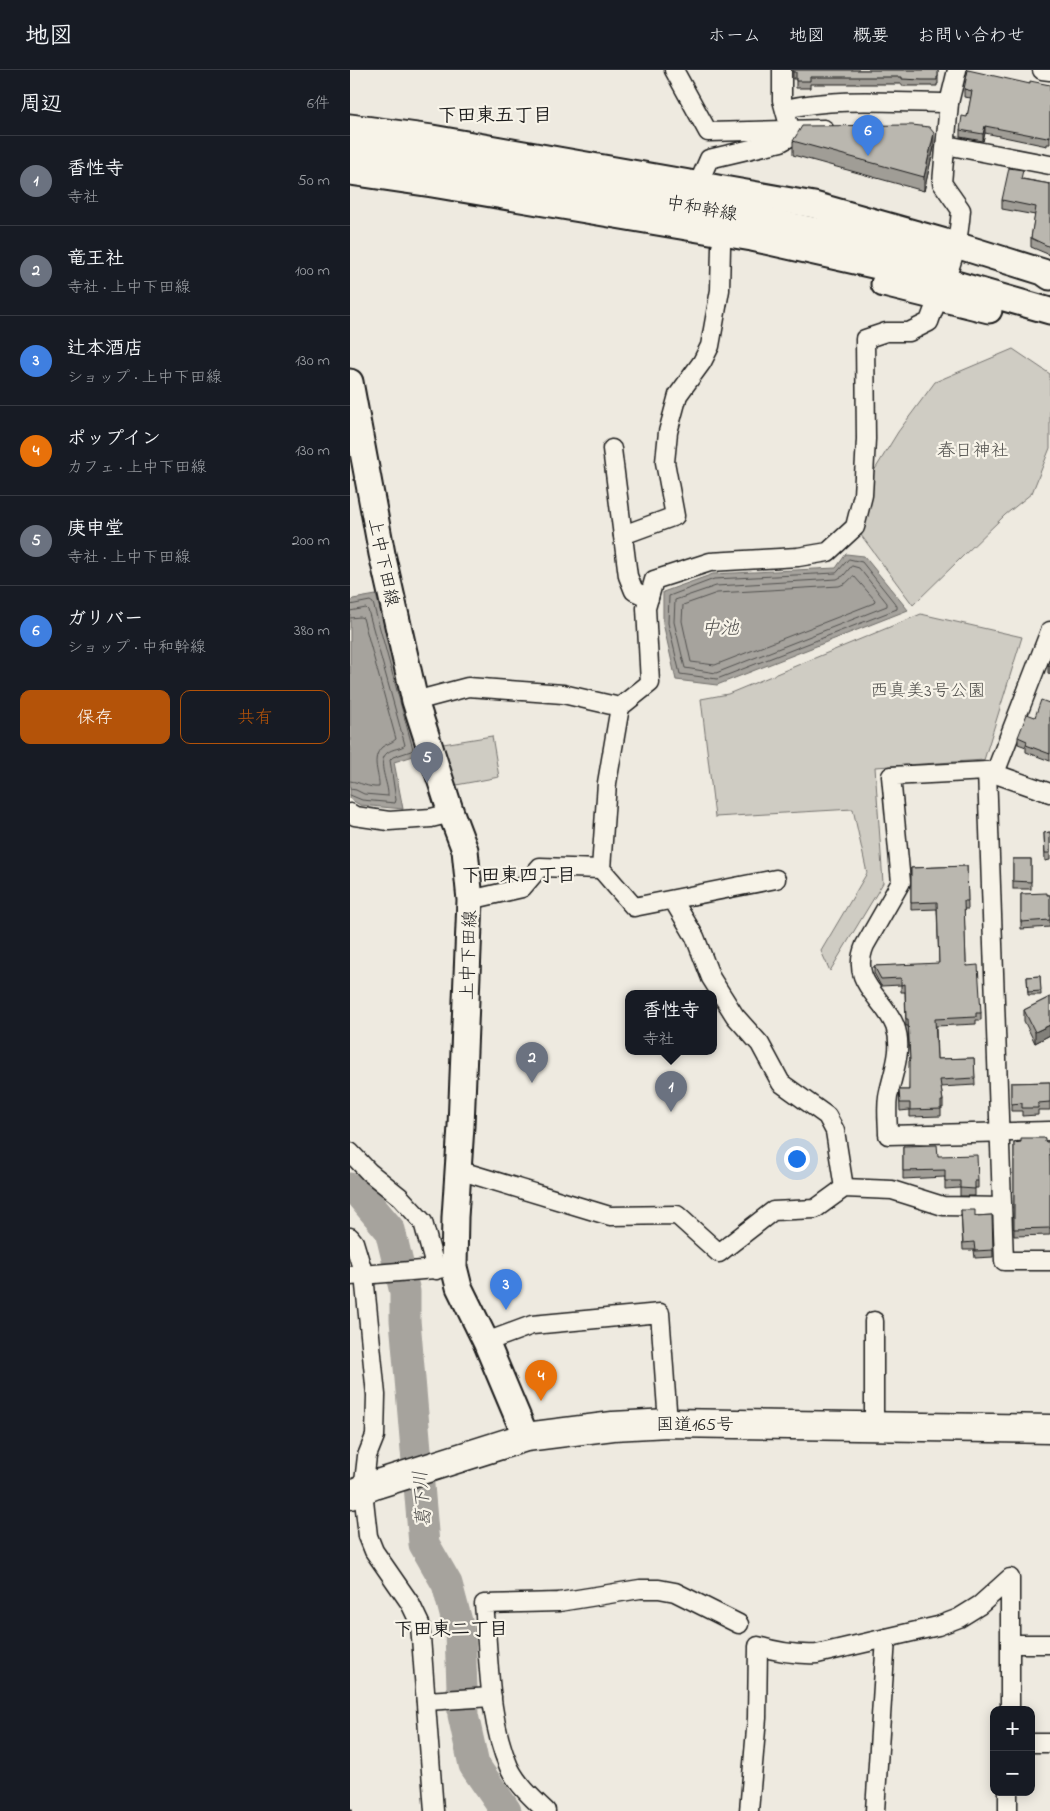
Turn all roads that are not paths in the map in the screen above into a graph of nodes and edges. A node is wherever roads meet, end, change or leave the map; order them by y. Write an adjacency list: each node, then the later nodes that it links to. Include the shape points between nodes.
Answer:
1 (674, 70): 9 (street, via 708,132)
2 (782, 70): 7 (street)
3 (957, 70): 6 (street)
4 (1042, 70): 5 (street)
5 (1050, 71)
6 (949, 103): 7 (street, via 852,103); 11 (street)
7 (785, 109): 9 (street)
8 (350, 128): 16 (main road, via 432,138)
9 (790, 129): 10 (street); 16 (street, via 790,137 781,142 709,159)
10 (837, 129)
11 (941, 136): 13 (street); 19 (street, via 942,183 961,210)
12 (350, 150): 17 (main road, 中和幹線, via 436,161)
13 (1050, 164)
14 (350, 172): 17 (main road, 中和幹線)
15 (350, 184): 18 (main road)
16 (698, 184): 19 (main road, via 814,205)
17 (753, 227): 19 (main road, 中和幹線)
18 (721, 247): 19 (main road, via 837,271); 27 (street, via 720,290 710,346 678,395 668,432 665,462 674,516)
19 (948, 271): 20 (main road, via 1043,272); 21 (main road, 中和幹線); 22 (main road, 中和幹線); 23 (main road, via 1033,320); 28 (street, via 930,322 909,332 886,332 865,339 865,458 863,495 855,527 828,552 710,562 654,580)
20 (1050, 277)
21 (1050, 289)
22 (1050, 311)
23 (1050, 321)
24 (350, 382): 26 (main road, 上中下田線)
25 (612, 449): 27 (street)
26 (356, 450): 30 (main road, 上中下田線)
27 (623, 535): 28 (street, via 628,576 634,591)
28 (649, 598): 31 (street, via 646,608 650,683)
29 (1050, 631): 32 (street)
30 (415, 701): 31 (street, via 468,687 563,694); 35 (main road, 上中下田線)
31 (620, 707): 36 (street, via 607,783)
32 (991, 772): 33 (street); 41 (street); 41 (street, via 891,776 901,882 865,945 861,966 862,977 890,1015 898,1040 888,1100 888,1135)
33 (1050, 793)
34 (350, 813): 35 (street, via 389,821)
35 (451, 813): 38 (main road, 上中下田線, via 465,850)
36 (601, 869): 38 (street, via 540,867 522,888); 39 (street, via 634,907)
37 (776, 879): 39 (street)
38 (470, 900): 43 (main road, 上中下田線)
39 (673, 900): 44 (street, via 695,937 711,978 735,1016 760,1044 781,1083 827,1116 835,1131)
40 (1050, 1131): 41 (street)
41 (1000, 1133): 45 (street)
42 (350, 1152): 48 (street, via 423,1222)
43 (458, 1170): 44 (street, via 610,1216 677,1215 719,1253 774,1211 815,1209); 48 (main road, 上中下田線, via 455,1217)
44 (844, 1188): 45 (street, via 892,1190 943,1206)
45 (1002, 1207): 47 (street, via 1004,1261)
46 (350, 1237): 49 (street, via 354,1242)
47 (1050, 1261)
48 (445, 1268): 49 (street); 51 (main road, 上中下田線)
49 (357, 1275): 56 (street, via 376,1395 374,1436)
50 (874, 1321): 53 (street)
51 (486, 1342): 52 (street, via 532,1325 660,1314); 55 (main road, 上中下田線)
52 (668, 1423): 53 (highway, 国道165号); 55 (highway, 国道165号)
53 (874, 1425): 54 (highway, 国道165号)
54 (1050, 1429)
55 (526, 1437): 56 (highway, 国道165号)
56 (362, 1490): 62 (street, via 368,1536 374,1551 410,1603 420,1624)
57 (739, 1624): 61 (street, via 675,1592 659,1589 559,1602 484,1604)
58 (886, 1638): 59 (street, via 958,1618 980,1605 1010,1578); 69 (street, via 817,1654 800,1655 758,1646 757,1718); 70 (street)
59 (1012, 1644): 60 (street); 63 (street)
60 (1050, 1644)
61 (492, 1697): 62 (street); 68 (street, via 498,1739 510,1769 529,1796)
62 (426, 1701): 67 (street)
63 (1010, 1706)
64 (1035, 1743): 65 (street)
65 (1050, 1744)
66 (1008, 1796): 71 (street)
67 (434, 1811)
68 (546, 1811)
69 (748, 1811)
70 (875, 1811)
71 (1008, 1811)

